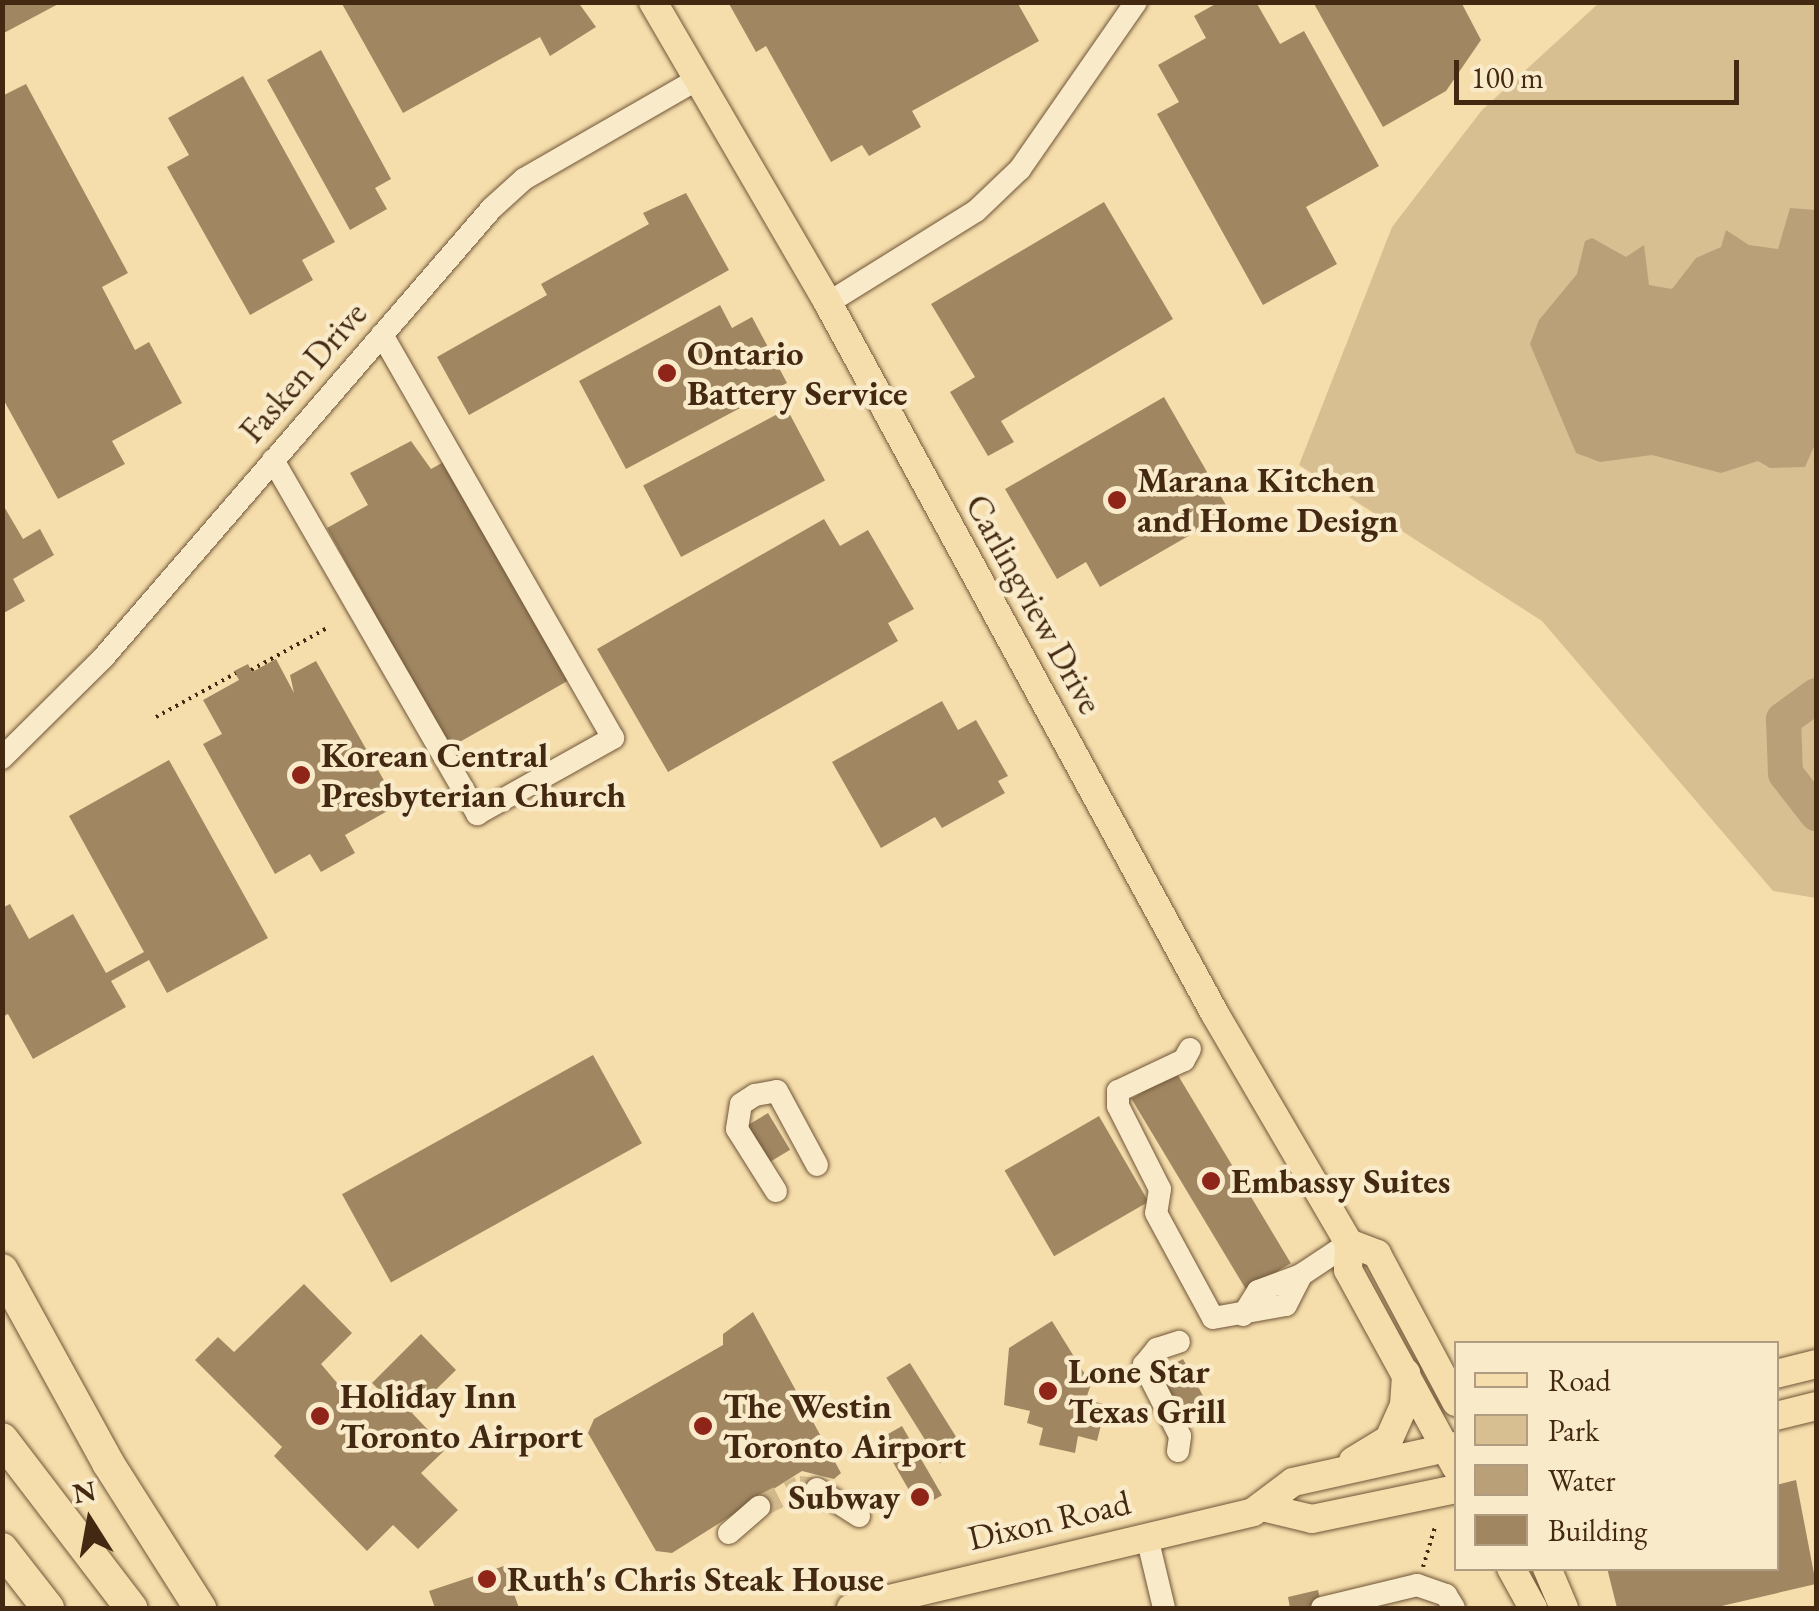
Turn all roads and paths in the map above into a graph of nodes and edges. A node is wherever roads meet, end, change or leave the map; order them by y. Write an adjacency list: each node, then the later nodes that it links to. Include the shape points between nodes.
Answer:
1 (652, 2): 3 (main road, Carlingview Drive)
2 (1136, 2): 4 (street, via 1020,169 976,210)
3 (696, 80): 4 (main road, Carlingview Drive); 5 (street, Fasken Drive, via 524,179)
4 (828, 303): 12 (main road, Carlingview Drive)
5 (382, 334): 6 (street, Fasken Drive); 6 (street, via 613,738 477,814)
6 (274, 460): 11 (street, Fasken Drive, via 103,658)
7 (329, 627): 8 (path)
8 (251, 670)
9 (236, 673): 10 (path)
10 (156, 717)
11 (2, 758)
12 (1225, 1030): 15 (main road, Carlingview Drive); 15 (street, via 1156,1062 1150,1073 1118,1090 1118,1106 1160,1189 1156,1213 1208,1314 1243,1315 1258,1290 1300,1275)
13 (818, 1165): 14 (street, via 778,1092 755,1095 741,1104 738,1129)
14 (776, 1191)
15 (1349, 1243): 19 (main road, Carlingview Drive, via 1348,1270); 21 (main road, Carlingview Drive, via 1377,1254)
16 (2, 1270): 42 (highway, via 108,1464)
17 (1179, 1342): 25 (street, via 1157,1350 1144,1365 1180,1436)
18 (1816, 1364): 20 (main road)
19 (1406, 1373): 26 (main road, Carlingview Drive); 27 (main road, via 1404,1405 1389,1439)
20 (1779, 1373)
21 (1454, 1398)
22 (1816, 1406): 23 (main road)
23 (1779, 1415)
24 (2, 1438): 41 (highway)
25 (1178, 1451)
26 (1453, 1453): 27 (main road, Dixon Road)
27 (1329, 1473): 31 (main road, Dixon Road, via 1294,1482)
28 (817, 1489): 32 (street)
29 (1454, 1490): 31 (main road, Dixon Road, via 1312,1519)
30 (759, 1507): 34 (street)
31 (1266, 1508): 35 (main road, Dixon Road)
32 (859, 1516)
33 (1435, 1527): 39 (path)
34 (730, 1533)
35 (1147, 1537): 43 (main road, Dixon Road); 44 (street)
36 (2, 1550): 40 (highway)
37 (1513, 1571): 47 (main road)
38 (1548, 1571): 48 (main road)
39 (1418, 1586): 45 (street); 46 (street, via 1446,1595)
40 (48, 1608)
41 (132, 1608)
42 (200, 1608)
43 (850, 1608)
44 (1164, 1608)
45 (1322, 1608)
46 (1454, 1608)
47 (1533, 1608)
48 (1564, 1608)

